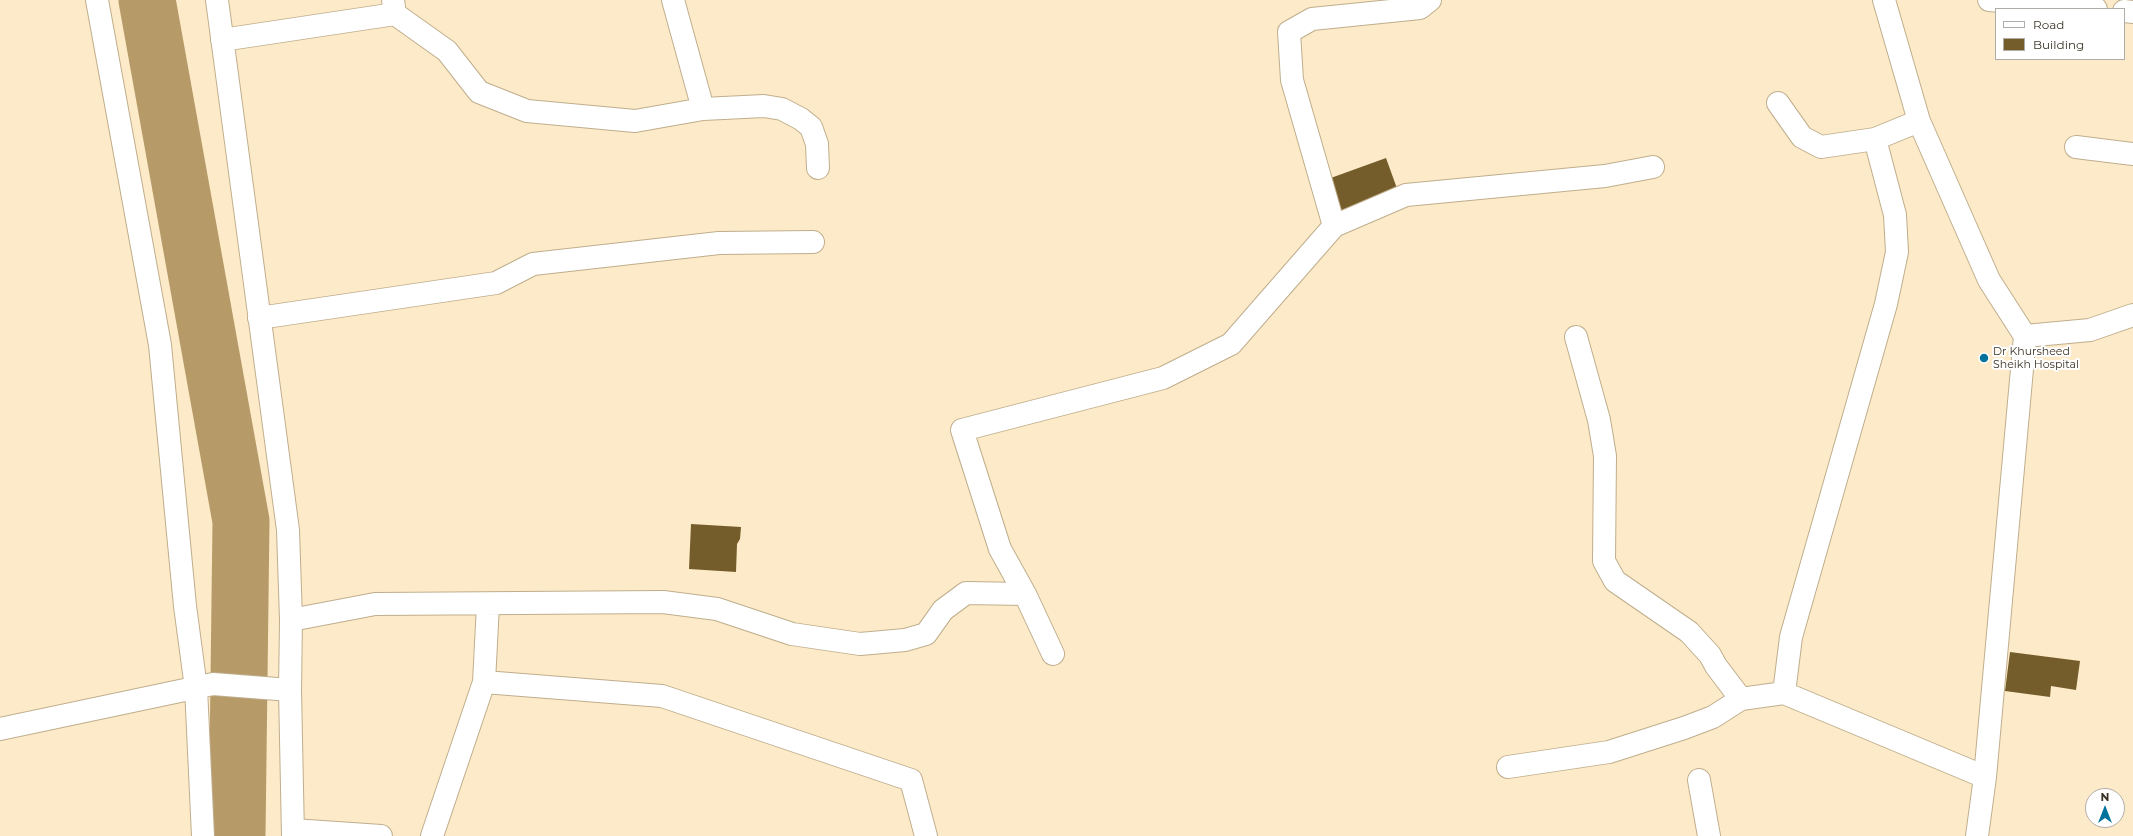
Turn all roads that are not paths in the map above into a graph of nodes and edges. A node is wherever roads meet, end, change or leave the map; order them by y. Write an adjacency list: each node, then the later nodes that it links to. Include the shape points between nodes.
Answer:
1 (97, 0): 29 (street, via 160,345 186,606)
2 (217, 0): 9 (street)
3 (673, 0): 11 (street)
4 (1430, 0): 18 (street, via 1420,8 1312,19 1289,32 1292,80)
5 (1884, 0): 12 (street)
6 (1989, 0): 8 (street)
7 (394, 7): 9 (street); 11 (street, via 447,50 479,92 527,111 635,120)
8 (2084, 8)
9 (222, 40): 21 (street)
10 (1778, 103): 13 (street, via 1802,137 1821,147)
11 (703, 108): 17 (street, via 764,106 782,109 811,127 817,144)
12 (1919, 121): 13 (street); 22 (street, via 1989,280)
13 (1875, 139): 31 (street, via 1895,215 1897,252 1886,304 1791,637)
14 (2076, 147): 15 (street)
15 (2133, 154)
16 (1653, 167): 18 (street, via 1605,176 1406,195)
17 (818, 168)
18 (1334, 226): 24 (street, via 1231,344 1163,378 962,430 1000,549)
19 (813, 242): 21 (street, via 719,243 533,264 496,282)
20 (2133, 315): 22 (street, via 2090,330)
21 (259, 318): 26 (street, via 288,530)
22 (2025, 336): 35 (street)
23 (1576, 337): 32 (street, via 1599,420 1606,456 1604,561 1615,581 1690,632)
24 (1025, 594): 25 (street, via 966,593 943,610 926,634 905,640 860,644 792,634 717,609 663,602); 27 (street)
25 (488, 605): 26 (street, via 375,604); 28 (street)
26 (291, 620): 30 (street)
27 (1053, 654)
28 (484, 682): 40 (street); 41 (street, via 662,696 911,780)
29 (205, 686): 30 (street); 33 (street); 38 (street)
30 (289, 690): 37 (street)
31 (1784, 693): 32 (street); 35 (street)
32 (1741, 698): 34 (street, via 1713,717 1609,752)
33 (0, 729)
34 (1508, 768)
35 (1985, 777): 43 (street)
36 (1699, 780): 42 (street)
37 (293, 833): 39 (street)
38 (203, 836)
39 (381, 836)
40 (432, 836)
41 (926, 836)
42 (1709, 836)
43 (1977, 836)

